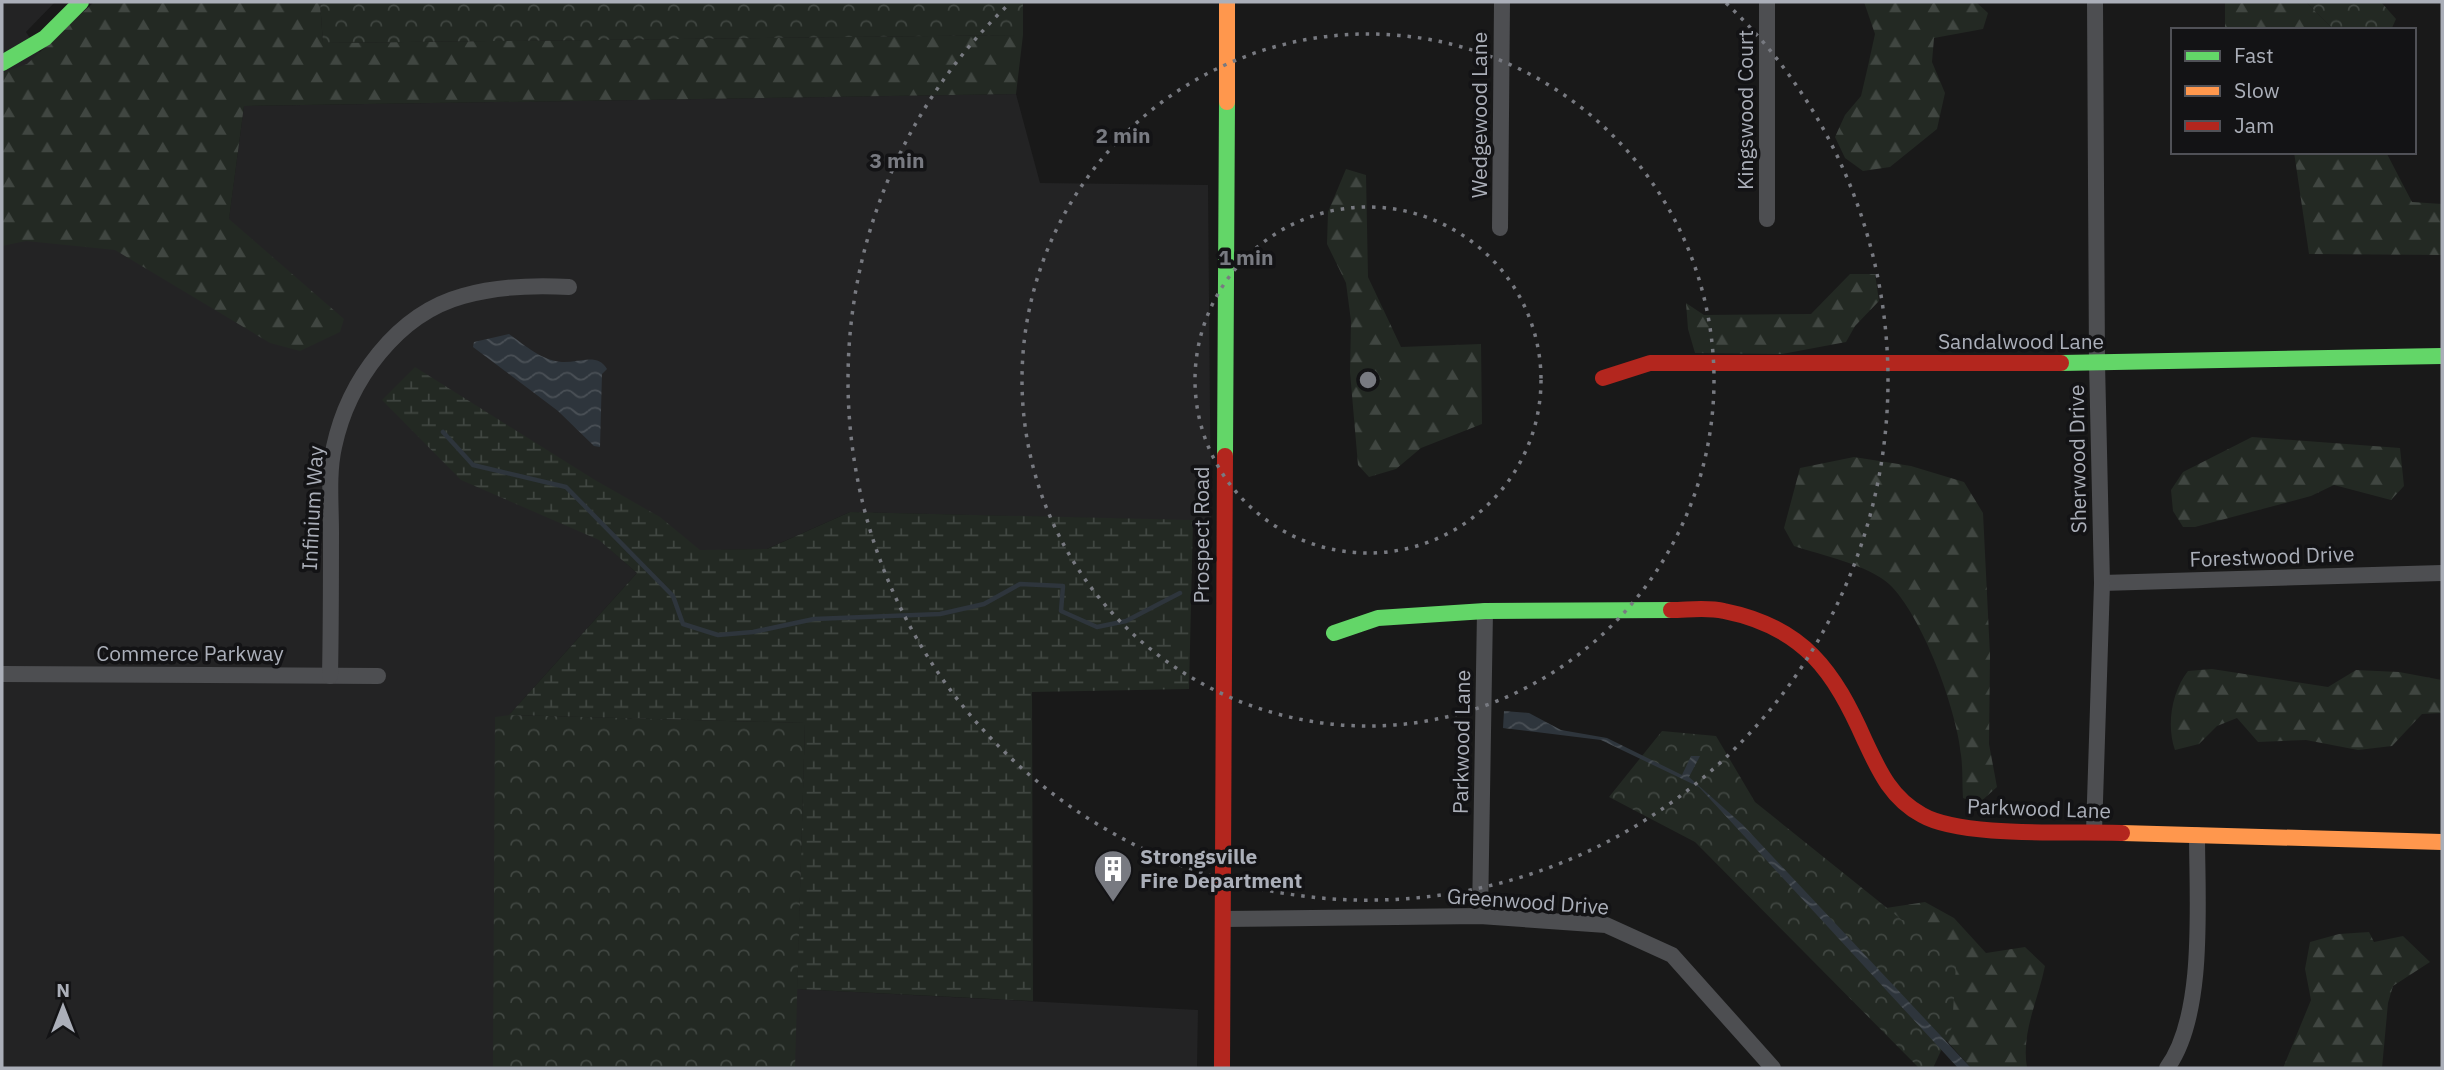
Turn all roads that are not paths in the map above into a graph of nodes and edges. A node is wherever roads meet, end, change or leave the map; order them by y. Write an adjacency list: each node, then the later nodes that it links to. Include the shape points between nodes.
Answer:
1 (81, 2): 6 (street, via 22,55)
2 (1227, 2): 24 (street, Prospect Road)
3 (1502, 2): 8 (street, Wedgewood Lane)
4 (1767, 2): 7 (street, Kingswood Court)
5 (2095, 2): 11 (street, Sherwood Drive)
6 (2, 64)
7 (1766, 219)
8 (1500, 228)
9 (569, 286): 18 (street, Infinium Way, via 511,286 444,303 405,328 363,375 332,460)
10 (2442, 356): 11 (street, Sandalwood Lane)
11 (2097, 363): 12 (street, Sandalwood Lane, via 1650,363); 14 (street, Sherwood Drive)
12 (1603, 378)
13 (2442, 573): 14 (street, Forestwood Drive)
14 (2102, 583): 20 (street, Sherwood Drive)
15 (1485, 611): 16 (street, Parkwood Lane, via 1378,618); 20 (street, Parkwood Lane, via 1723,610 1773,625 1800,641 1822,663 1844,693 1885,784 1921,815 1957,828); 23 (street, Parkwood Lane)
16 (1334, 634)
17 (2, 674): 18 (street, Commerce Parkway)
18 (330, 676): 19 (street, Commerce Parkway)
19 (378, 676)
20 (2094, 832): 21 (street, Parkwood Lane)
21 (2197, 835): 22 (street, Parkwood Lane); 27 (street, via 2197,976 2177,1055)
22 (2442, 842)
23 (1480, 916): 24 (street, Greenwood Drive); 26 (street, Greenwood Drive, via 1606,925 1672,955)
24 (1223, 919): 25 (street, Prospect Road)
25 (1222, 1068)
26 (1773, 1068)
27 (2167, 1068)

